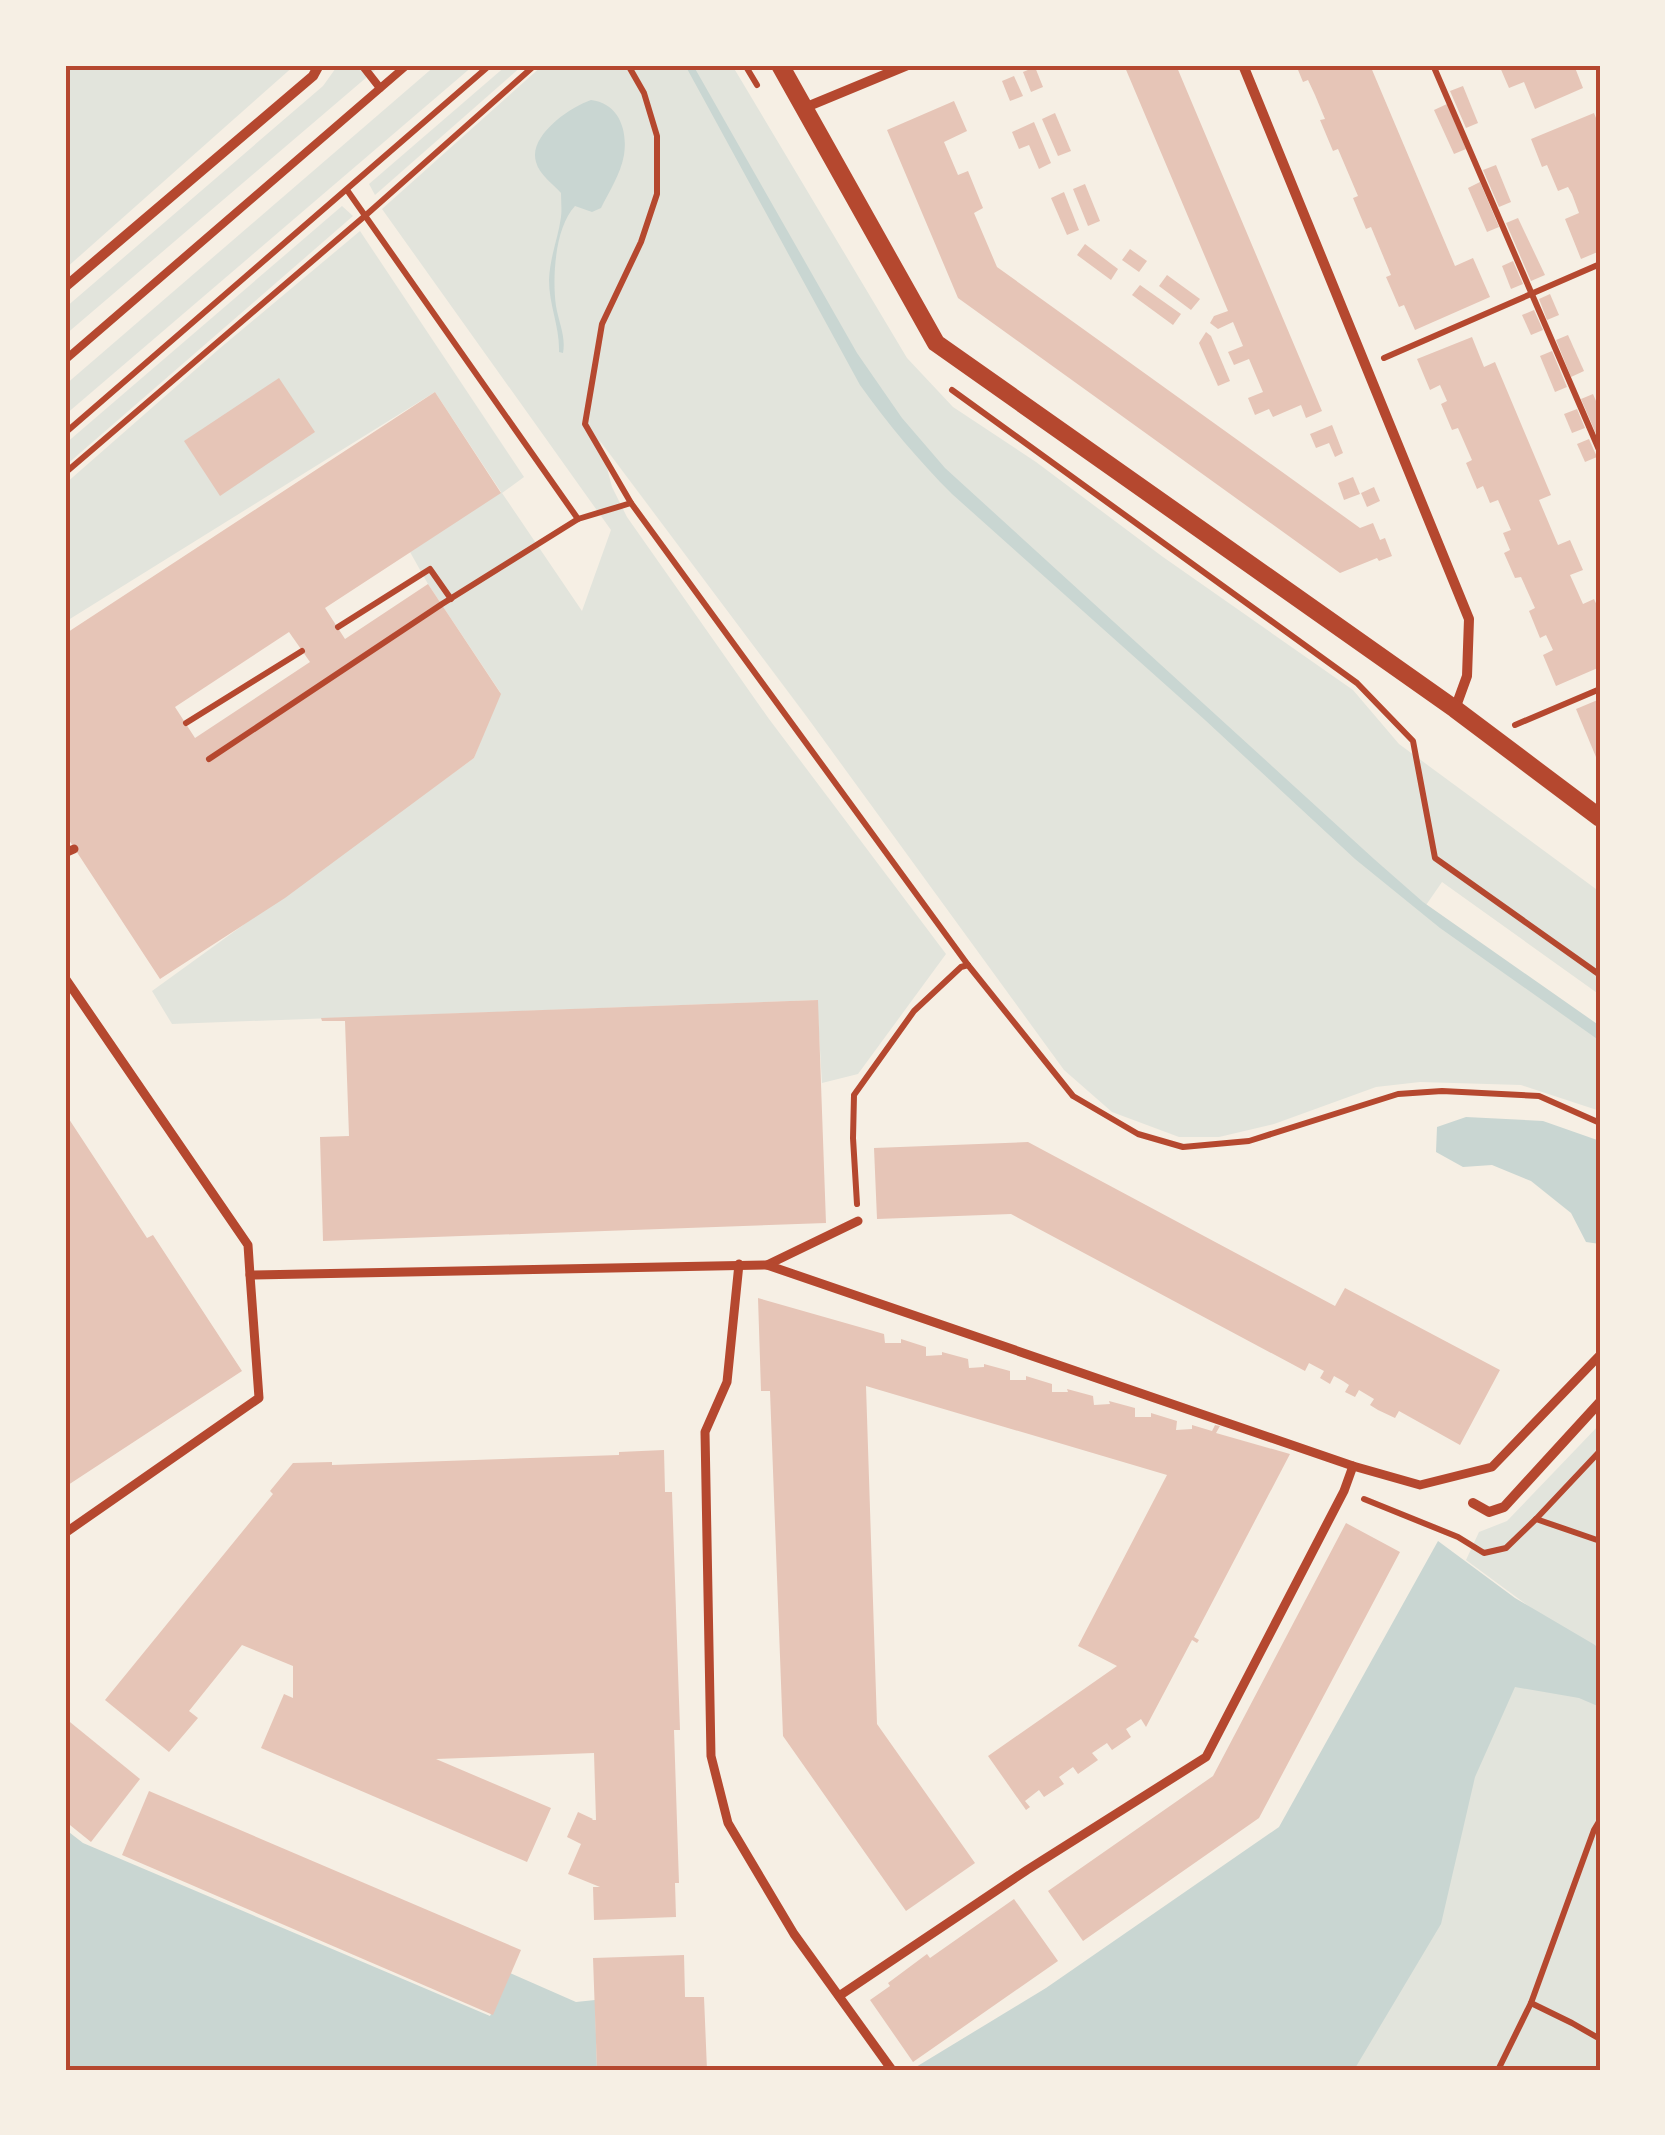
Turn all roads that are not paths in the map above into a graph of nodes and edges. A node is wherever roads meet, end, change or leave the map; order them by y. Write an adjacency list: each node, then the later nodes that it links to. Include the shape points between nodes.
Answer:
1 (319, 65): 9 (street)
2 (362, 65): 7 (lane)
3 (406, 65): 7 (lane)
4 (780, 65): 8 (street)
5 (908, 65): 8 (street)
6 (1243, 65): 11 (street, via 1469,619 1467,676)
7 (380, 88): 10 (lane)
8 (804, 108): 11 (street, via 936,343)
9 (65, 287)
10 (65, 360)
11 (1455, 710): 12 (street)
12 (1600, 818)
13 (65, 978): 17 (street, via 248,1245)
14 (858, 1220): 16 (street)
15 (739, 1264): 16 (street); 17 (street); 23 (street, via 728,1382 705,1432 711,1756 728,1823)
16 (767, 1265): 20 (street)
17 (250, 1274): 22 (street, via 258,1398)
18 (1600, 1355): 20 (street, via 1492,1467 1420,1485)
19 (1600, 1402): 21 (street, via 1504,1507 1489,1512)
20 (1354, 1466): 23 (street, via 1206,1756)
21 (1473, 1503)
22 (65, 1533)
23 (839, 1996): 24 (street)
24 (892, 2070)

